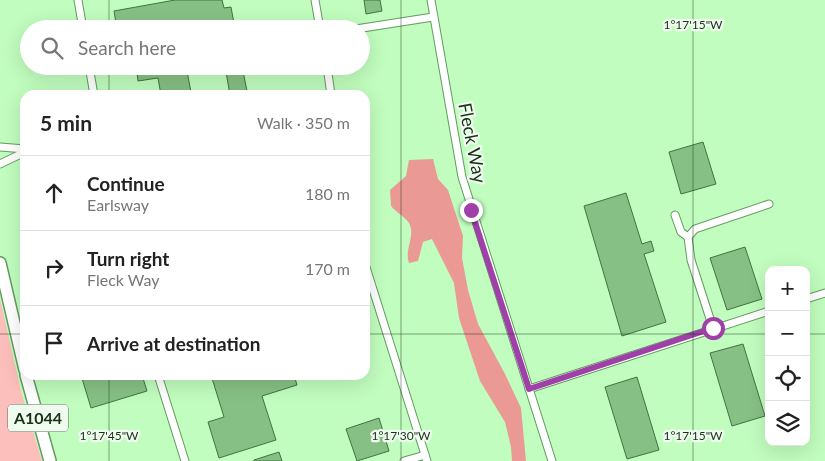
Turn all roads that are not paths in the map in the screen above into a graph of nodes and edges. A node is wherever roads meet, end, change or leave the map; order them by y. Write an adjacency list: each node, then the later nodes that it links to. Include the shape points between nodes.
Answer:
1 (78, 0): 5 (street)
2 (316, 0): 6 (street)
3 (431, 0): 4 (street, Fleck Way)
4 (433, 17): 7 (street); 28 (street, Fleck Way, via 462,177)
5 (81, 20)
6 (319, 20)
7 (370, 27)
8 (91, 75): 10 (street)
9 (328, 75): 11 (street)
10 (93, 90)
11 (330, 90)
12 (0, 147): 13 (street)
13 (20, 149)
14 (20, 153): 15 (street)
15 (0, 164)
16 (769, 204): 18 (street, via 694,229)
17 (675, 215): 18 (street, via 681,232)
18 (688, 237): 24 (street, via 691,260)
19 (0, 263): 25 (main road)
20 (370, 280): 29 (street)
21 (825, 293): 22 (street)
22 (810, 298)
23 (765, 312): 24 (street)
24 (713, 328): 28 (street)
25 (20, 349)
26 (27, 380): 30 (main road, A1044)
27 (160, 380): 31 (street)
28 (529, 389): 33 (street, Fleck Way)
29 (426, 458): 32 (street)
30 (50, 461)
31 (185, 461)
32 (404, 461)
33 (552, 461)

